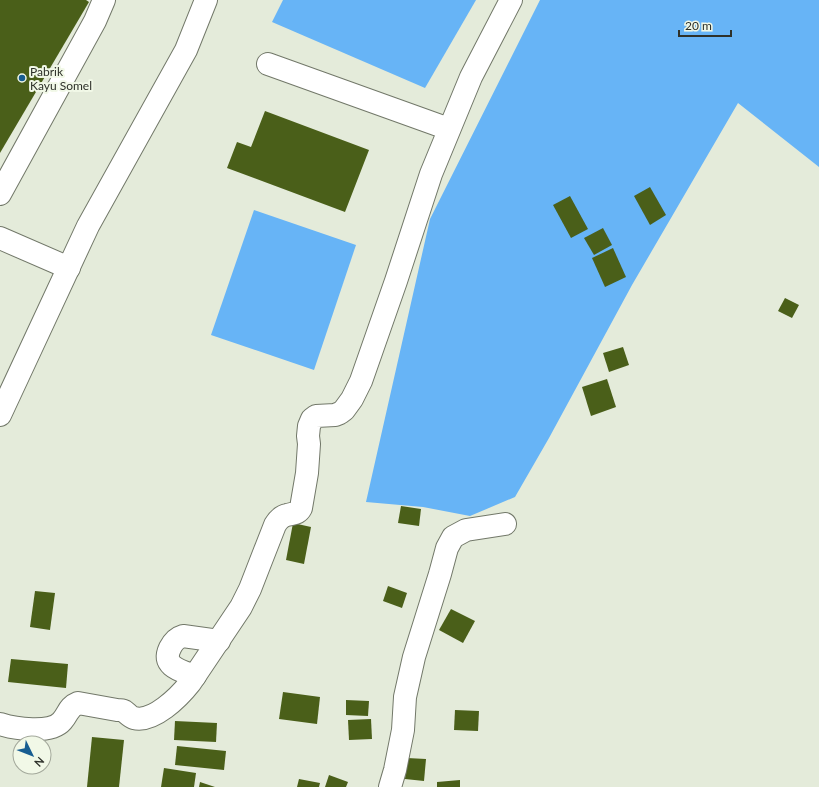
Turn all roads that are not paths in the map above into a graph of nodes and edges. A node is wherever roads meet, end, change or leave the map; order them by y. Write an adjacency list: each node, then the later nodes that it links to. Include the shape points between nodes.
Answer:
1 (104, 0): 6 (street)
2 (206, 0): 8 (street, via 186,50 88,226)
3 (511, 0): 5 (street, via 471,77)
4 (268, 64): 5 (street)
5 (449, 129): 11 (street, via 431,174 361,381 344,410 335,415 316,416 312,419 309,426 307,473 302,508 296,514 283,516 275,525 250,589)
6 (0, 194)
7 (0, 238): 8 (street)
8 (69, 268): 9 (street)
9 (0, 415)
10 (505, 524): 14 (street, via 466,530 453,537 447,548 414,657 405,697 403,730)
11 (219, 641): 12 (street); 12 (street, via 183,636 173,641 167,657 168,662 175,668)
12 (195, 676): 13 (street, via 180,695 144,719 132,718 124,711 78,703 73,705 62,722 56,726 26,729)
13 (0, 724)
14 (390, 787)

